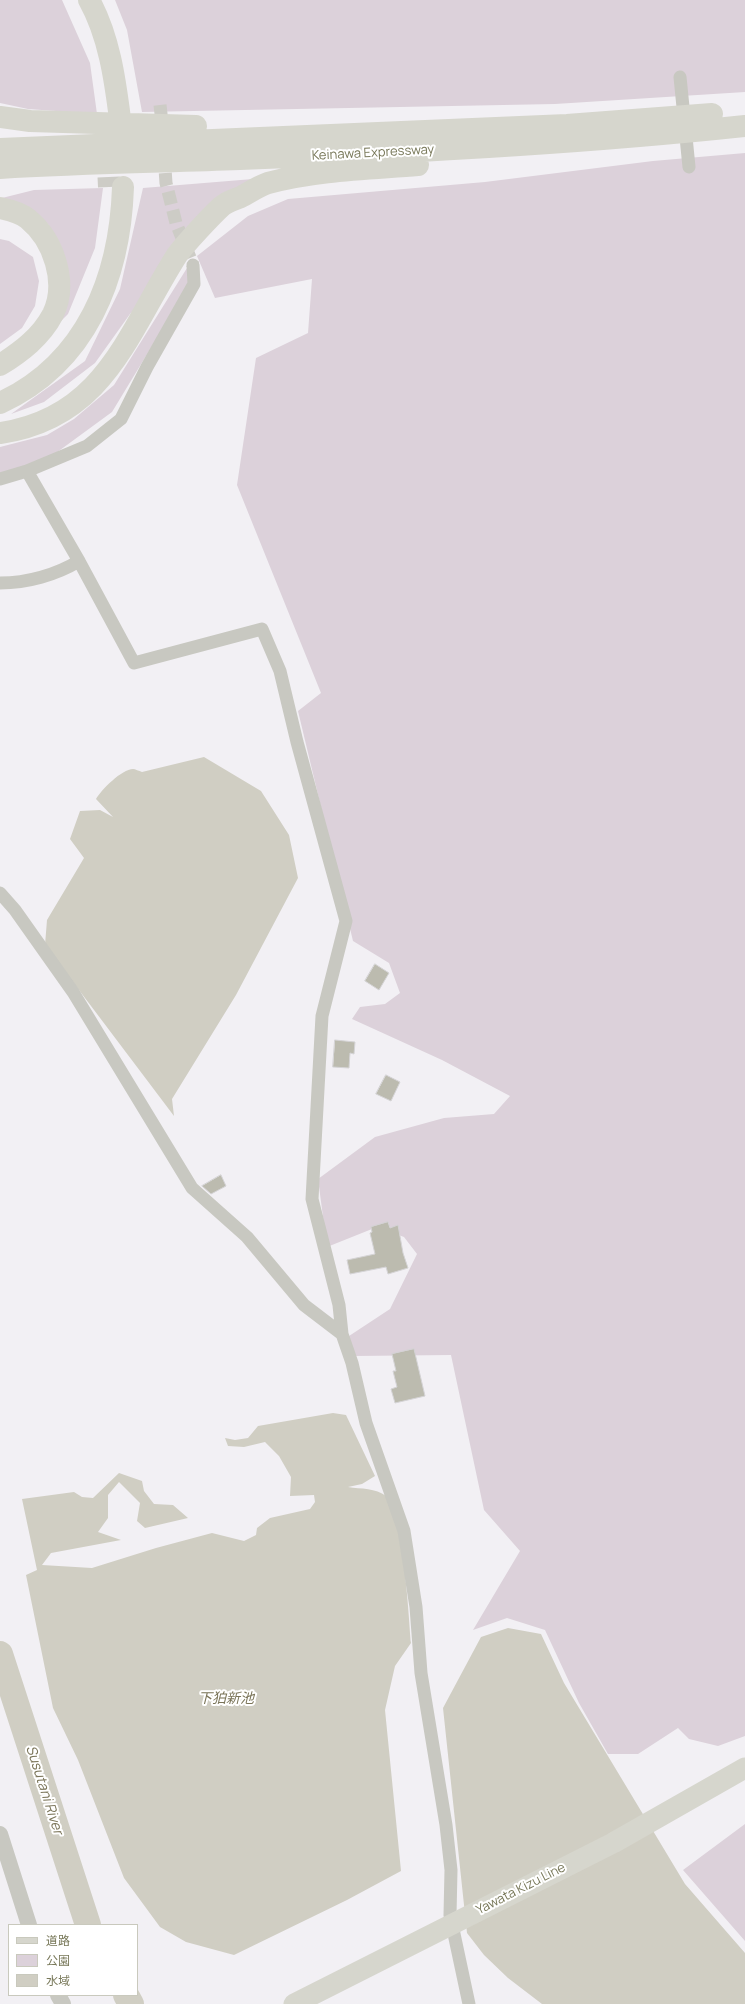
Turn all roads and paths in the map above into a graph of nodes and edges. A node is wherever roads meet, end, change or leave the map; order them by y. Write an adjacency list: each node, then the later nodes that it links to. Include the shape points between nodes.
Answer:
1 (73, 0): 2 (highway, via 91,40 104,97 113,119 111,63)
2 (89, 0)
3 (680, 77): 11 (street)
4 (745, 112): 6 (highway, Keinawa Expressway)
5 (0, 117): 6 (highway, via 30,121 167,126 497,120)
6 (567, 125): 9 (highway, Keinawa Expressway)
7 (745, 126): 8 (highway, Keinawa Expressway)
8 (609, 139): 10 (highway, Keinawa Expressway, via 302,156); 19 (highway, via 497,156 316,174 267,184 223,206 178,254 131,337 111,367 90,390 71,406 47,419 27,428)
9 (0, 149)
10 (38, 166): 12 (highway, Keinawa Expressway); 13 (highway)
11 (689, 167)
12 (0, 168)
13 (0, 171)
14 (0, 208): 16 (highway, via 27,218 40,230 49,244 59,274 53,314 42,331 28,346)
15 (193, 265): 20 (street, via 194,284 121,419 87,446)
16 (0, 365)
17 (0, 389): 18 (highway, via 22,376 55,347 80,312 89,293 103,245 116,187 118,236 109,278 84,332 45,375 18,395)
18 (0, 403)
19 (0, 433)
20 (27, 471): 21 (street); 22 (street)
21 (0, 479)
22 (79, 561): 23 (street, via 62,571 14,583); 25 (street, via 134,663 262,629 280,671 346,921 322,1016 312,1199 339,1305)
23 (0, 583)
24 (0, 893): 25 (street, via 73,992 192,1188 247,1238 304,1305)
25 (342, 1334): 30 (street, via 352,1363 366,1423 404,1531 416,1607 421,1673 451,1870 450,1915)
26 (745, 1768): 29 (main road, Yawata Kizu Line, via 613,1843)
27 (0, 1834): 28 (street)
28 (29, 1924)
29 (294, 2004)
30 (468, 2004)

